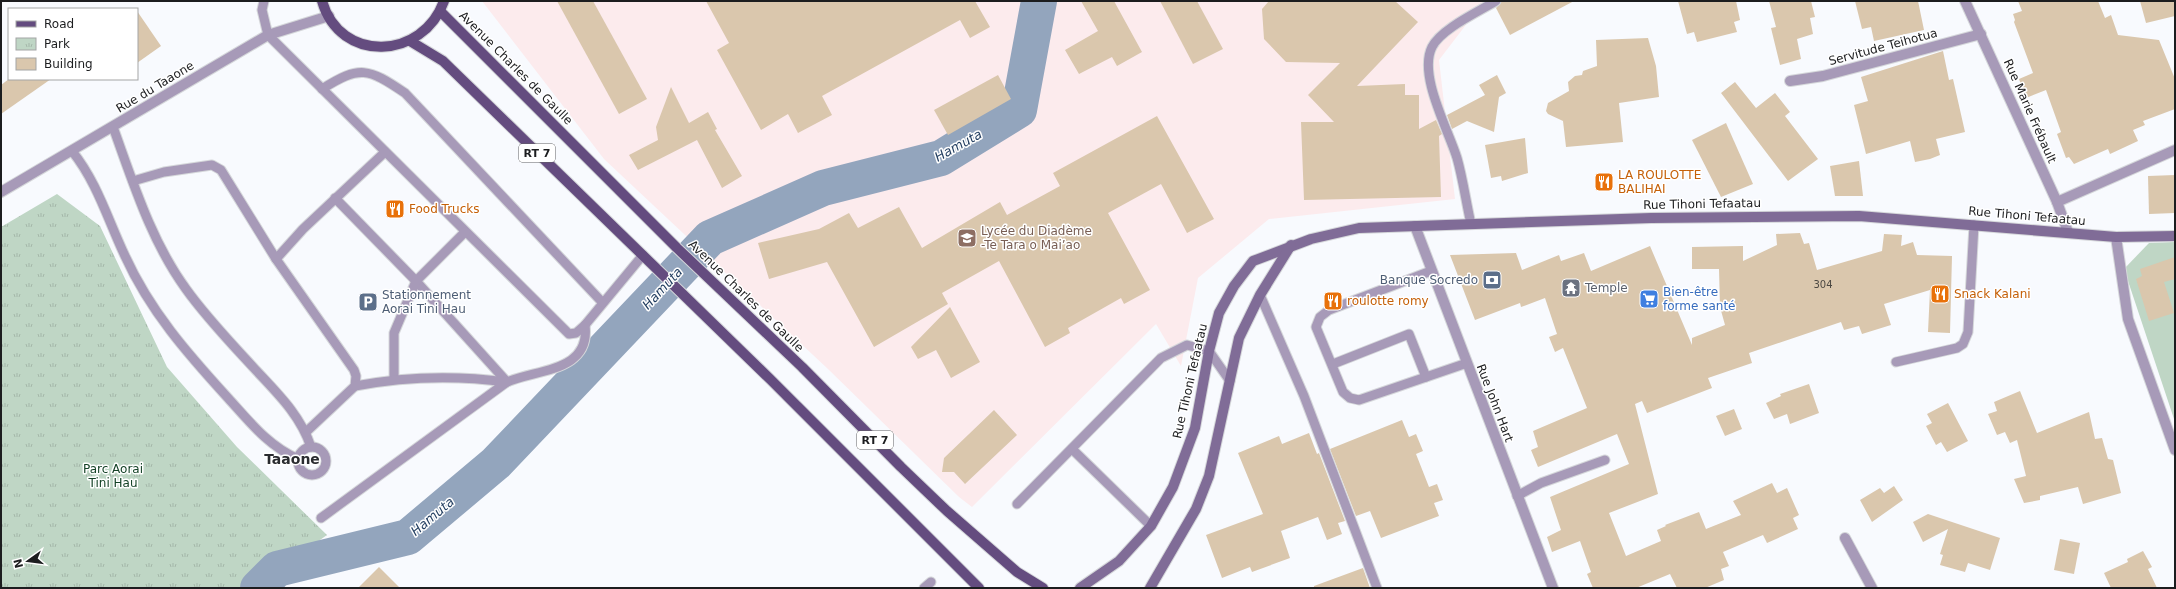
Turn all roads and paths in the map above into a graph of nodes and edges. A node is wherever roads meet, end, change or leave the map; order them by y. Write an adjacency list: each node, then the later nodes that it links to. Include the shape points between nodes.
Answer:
1 (264, 1): 9 (lane, via 262,10)
2 (322, 1): 7 (main road, Avenue Charles de Gaulle)
3 (444, 1): 6 (main road, Avenue Charles de Gaulle)
4 (1496, 1): 21 (lane, via 1442,34 1431,47 1428,69 1430,83 1457,158)
5 (1965, 1): 8 (street, Rue Marie Frébault)
6 (440, 11): 10 (main road, Avenue Charles de Gaulle, via 427,29); 57 (main road, Avenue Charles de Gaulle / RT 7, via 677,248 947,511 1017,572)
7 (329, 16): 9 (street, Rue du Taaone); 10 (main road, Avenue Charles de Gaulle, via 346,35 369,46 394,46)
8 (1981, 34): 11 (street, Servitude Teihotua, via 1823,76); 20 (street, Rue Marie Frébault)
9 (268, 36): 12 (lane); 13 (street, Rue du Taaone)
10 (410, 41): 29 (main road, RT 7, via 443,61)
11 (1790, 81)
12 (322, 89): 16 (lane); 34 (lane, via 344,75 361,72 382,77 404,93)
13 (113, 127): 15 (street, Rue du Taaone); 17 (lane)
14 (2175, 150): 20 (street)
15 (72, 151): 18 (street, Rue du Taaone); 49 (lane, via 85,167 125,256 161,320 195,362 272,445)
16 (385, 152): 19 (lane); 24 (lane)
17 (133, 181): 30 (lane, via 164,172 212,165 221,170); 45 (lane, via 162,251 185,287 208,317 292,409)
18 (1, 192)
19 (335, 198): 30 (lane); 32 (lane)
20 (2056, 202): 25 (street, Rue Marie Frébault)
21 (1471, 224): 22 (main road, Rue Tihoni Tefaatau, via 1650,218 1859,216); 23 (main road, Rue Tihoni Tefaatau)
22 (1974, 225): 25 (main road, Rue Tihoni Tefaatau); 37 (lane, via 1968,332 1963,344 1958,348)
23 (1415, 226): 28 (main road, Rue Tihoni Tefaatau, via 1359,228 1311,238); 31 (street, Rue John Hart)
24 (465, 232): 32 (lane); 35 (lane, via 569,334 576,333)
25 (2068, 232): 27 (main road, Rue Tihoni Tefaatau)
26 (2175, 236): 27 (main road, Rue Tihoni Tefaatau)
27 (2116, 237): 48 (street, via 2128,319)
28 (1291, 246): 33 (main road); 36 (main road, Rue Tihoni Tefaatau, via 1252,261 1234,286 1220,314)
29 (643, 255): 34 (lane); 56 (main road, RT 7)
30 (276, 259): 44 (lane, via 354,370)
31 (1431, 271): 38 (street, Rue John Hart); 39 (lane, via 1329,310 1320,318 1316,327)
32 (416, 281): 41 (lane, via 394,333); 43 (lane)
33 (1260, 295): 42 (main road, via 1239,338); 60 (lane, via 1304,396)
34 (602, 302): 35 (lane)
35 (585, 325): 43 (lane, via 586,337 583,348 572,360 552,370)
36 (1209, 351): 42 (lane); 47 (lane, via 1187,344 1162,358); 54 (main road, Rue Tihoni Tefaatau, via 1195,428 1173,487)
37 (1896, 362)
38 (1467, 363): 40 (lane); 51 (street, Rue John Hart)
39 (1333, 364): 40 (lane, via 1343,392 1350,398 1359,400); 40 (lane, via 1409,334)
40 (1426, 377)
41 (394, 378): 43 (lane, via 467,377); 44 (lane)
42 (1230, 381): 59 (main road, via 1209,476 1196,509)
43 (507, 382): 53 (lane)
44 (355, 386): 45 (lane)
45 (306, 432): 46 (lane)
46 (310, 447): 49 (lane, via 304,449); 49 (lane, via 322,451 325,457 324,469 313,475 307,474 302,471)
47 (1072, 449): 52 (lane); 54 (lane)
48 (2175, 450)
49 (298, 459)
50 (1606, 460): 51 (lane, via 1541,483)
51 (1517, 496): 61 (street, Rue John Hart)
52 (1017, 504)
53 (321, 518)
54 (1151, 526): 58 (main road, Rue Tihoni Tefaatau, via 1119,561)
55 (1845, 538): 62 (street)
56 (979, 588)
57 (1043, 588)
58 (1080, 588)
59 (1150, 588)
60 (1377, 588)
61 (1553, 588)
62 (1872, 588)

